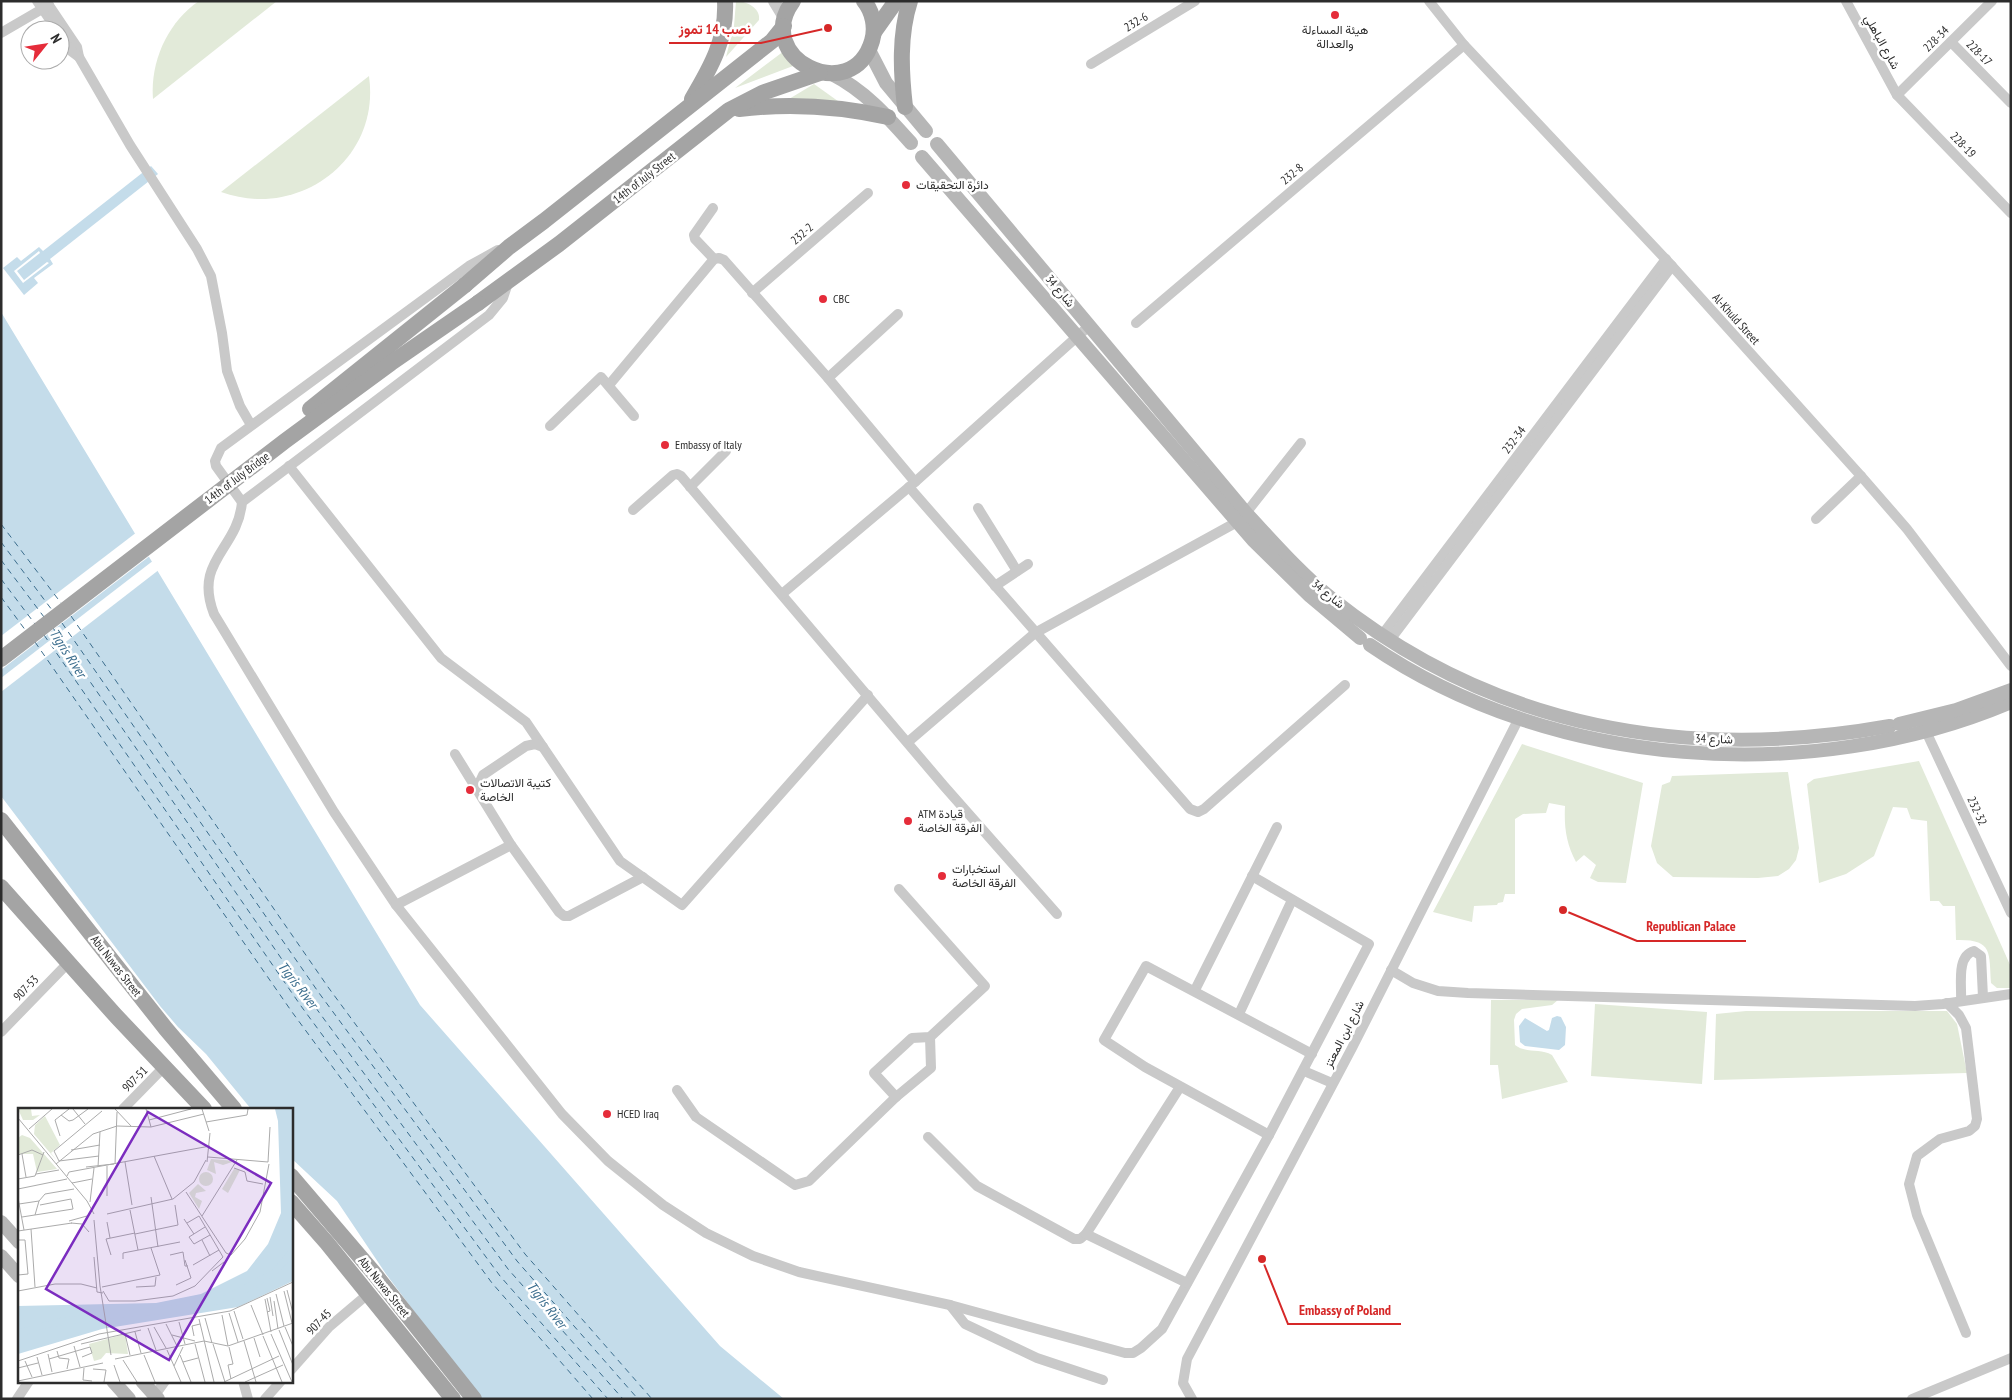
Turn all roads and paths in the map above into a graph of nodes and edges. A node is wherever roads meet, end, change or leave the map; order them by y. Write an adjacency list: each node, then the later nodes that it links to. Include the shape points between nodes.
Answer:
1 (724, 1): 26 (main road, via 720,46)
2 (774, 1): 13 (street)
3 (793, 1): 13 (main road)
4 (864, 1): 14 (main road, via 871,13)
5 (896, 1): 14 (main road)
6 (910, 1): 25 (main road, via 902,56)
7 (1195, 1): 21 (street, 232-6)
8 (1429, 1): 17 (street, Al-Khuld Street)
9 (1846, 1): 23 (street, شارع الباهلي)
10 (1992, 1): 16 (street, 228-34)
11 (44, 4): 12 (street); 15 (street); 20 (street, via 78,50)
12 (52, 20)
13 (784, 22): 22 (main road, via 784,35 791,52 803,66); 26 (main road, via 772,41)
14 (874, 32): 19 (main road)
15 (1, 33)
16 (1951, 42): 23 (street, 228-34); 24 (street, 228-17)
17 (1464, 45): 38 (street, Al-Khuld Street); 43 (street, 232-8)
18 (70, 50): 20 (street)
19 (869, 50): 22 (main road, 14th of July Street, via 848,70); 25 (main road, via 886,83)
20 (79, 57): 49 (street, via 211,276 227,371)
21 (1091, 64)
22 (826, 73): 27 (main road, 14th of July Street, via 762,93); 28 (main road, via 864,94)
23 (1897, 95): 35 (street, 228-19)
24 (2011, 103)
25 (905, 106): 29 (main road)
26 (686, 108): 36 (main road)
27 (729, 110): 28 (main road, via 809,106); 39 (main road, 14th of July Street)
28 (888, 118): 30 (main road)
29 (926, 131)
30 (910, 144)
31 (937, 144): 44 (main road, شارع 34)
32 (922, 157): 45 (main road, شارع 34)
33 (868, 193): 40 (street, 232-2)
34 (713, 208): 37 (street, via 694,239)
35 (2011, 213)
36 (509, 247): 49 (street, via 469,266); 68 (main road, 14th of July Bridge, bridge, via 280,434)
37 (714, 259): 40 (street, via 724,260); 47 (street)
38 (1669, 263): 54 (street, Al-Khuld Street); 67 (street, 232-34)
39 (508, 283): 41 (main road, 14th of July Street); 53 (street, via 503,298 489,315)
40 (752, 293): 46 (street)
41 (478, 303): 69 (main road, 14th of July Bridge, bridge, via 285,441)
42 (898, 314): 46 (street)
43 (1136, 323)
44 (1089, 326): 45 (street); 60 (main road, شارع 34)
45 (1076, 337): 55 (street); 60 (main road, شارع 34)
46 (828, 378): 55 (street)
47 (609, 385): 48 (street); 50 (street, via 601,377 598,379)
48 (634, 416)
49 (251, 425): 57 (street, via 221,448 214,461)
50 (550, 426)
51 (1301, 443): 60 (street)
52 (726, 451): 56 (street)
53 (289, 466): 57 (street); 78 (street, via 441,658 526,722)
54 (1861, 476): 61 (street); 70 (street, Al-Khuld Street, via 1907,529)
55 (912, 484): 64 (street); 65 (street)
56 (690, 487): 59 (street, via 677,474); 65 (street)
57 (242, 502): 89 (street, via 241,517 216,559 207,583 214,614 334,812)
58 (978, 508): 63 (street)
59 (633, 510)
60 (1241, 518): 66 (street); 67 (main road, شارع 34, via 1313,583); 75 (main road, شارع 34, via 1296,584 1365,642 1436,684)
61 (1816, 519)
62 (1028, 564): 63 (street)
63 (1017, 571): 64 (street)
64 (995, 586): 66 (street)
65 (782, 594): 73 (street)
66 (1035, 633): 71 (street, via 1190,809 1198,812); 77 (street)
67 (1386, 638): 76 (main road, شارع 34, via 1434,666 1504,698 1555,715 1618,729 1696,739 1761,740 1826,736 1894,725)
68 (1, 647)
69 (1, 659)
70 (2011, 666)
71 (1345, 685)
72 (2011, 690): 76 (main road, شارع 34)
73 (868, 695): 77 (street); 85 (street, via 682,905)
74 (2011, 702): 76 (main road, شارع 34)
75 (1519, 718): 76 (main road, شارع 34, via 1613,742 1712,753 1820,750 1875,743); 93 (street, شارع ابن المعتز)
76 (1924, 725): 90 (street, 232-32)
77 (908, 742): 91 (street)
78 (543, 747): 80 (street, via 535,744 526,746 483,774); 85 (street, via 620,861)
79 (455, 754): 80 (street)
80 (477, 788): 83 (street)
81 (1, 820): 111 (main road, Abu Nuwas Street, via 166,1029)
82 (1277, 827): 84 (street)
83 (511, 845): 85 (street, via 564,916); 89 (street)
84 (1252, 876): 88 (street); 94 (street)
85 (643, 877)
86 (899, 889): 101 (street, via 986,986)
87 (2, 890): 92 (main road)
88 (1292, 900): 99 (street); 102 (street, via 1369,944)
89 (396, 904): 123 (street, via 562,1114 608,1161 663,1205 706,1233 753,1256 799,1272)
90 (2011, 913)
91 (1058, 914)
92 (68, 963): 100 (street, 907-53); 103 (main road)
93 (1391, 970): 98 (street, via 1413,983 1438,991 1915,1006); 105 (street, شارع ابن المعتز)
94 (1195, 990): 99 (street); 106 (street, via 1146,966 1104,1040)
95 (2011, 994): 96 (street)
96 (1983, 997): 97 (street); 97 (street, via 1981,956 1974,951 1962,960)
97 (1961, 1001): 98 (street)
98 (1947, 1003): 124 (street, via 1966,1028 1977,1119 1969,1132 1940,1139 1917,1156 1909,1184 1917,1215)
99 (1240, 1014): 102 (street)
100 (1, 1032)
101 (930, 1037): 108 (street, via 931,1068); 108 (street, via 912,1038 874,1073)
102 (1312, 1054): 104 (street)
103 (164, 1067): 109 (street, 907-51); 110 (main road)
104 (1304, 1071): 105 (street); 112 (street)
105 (1332, 1083): 141 (street, شارع ابن المعتز, via 1187,1359 1183,1383)
106 (1180, 1087): 112 (street); 117 (street)
107 (676, 1090): 108 (street, via 696,1117 795,1185 809,1181)
108 (896, 1097)
109 (124, 1108)
110 (201, 1108)
111 (233, 1108)
112 (1269, 1135): 121 (street)
113 (928, 1138): 117 (street, via 977,1186 1074,1240)
114 (292, 1177): 140 (main road, Abu Nuwas Street)
115 (292, 1203): 122 (main road, Abu Nuwas Street)
116 (1, 1222): 118 (main road)
117 (1086, 1234): 121 (street)
118 (17, 1237)
119 (1, 1256): 120 (main road)
120 (18, 1275)
121 (1187, 1283): 123 (street, via 1162,1329 1133,1353)
122 (368, 1294): 126 (street, 907-45, via 329,1327); 139 (main road, Abu Nuwas Street)
123 (950, 1304): 127 (street, via 965,1324 1037,1358)
124 (1966, 1333)
125 (2011, 1358): 142 (street)
126 (292, 1369)
127 (1103, 1380)
128 (28, 1382): 135 (street)
129 (114, 1382): 136 (main road)
130 (143, 1382): 134 (main road)
131 (164, 1382): 134 (street)
132 (243, 1382): 137 (street)
133 (280, 1382): 138 (street)
134 (157, 1397)
135 (16, 1399)
136 (129, 1399)
137 (248, 1399)
138 (265, 1399)
139 (453, 1399)
140 (474, 1399)
141 (1192, 1399)
142 (1912, 1399)

